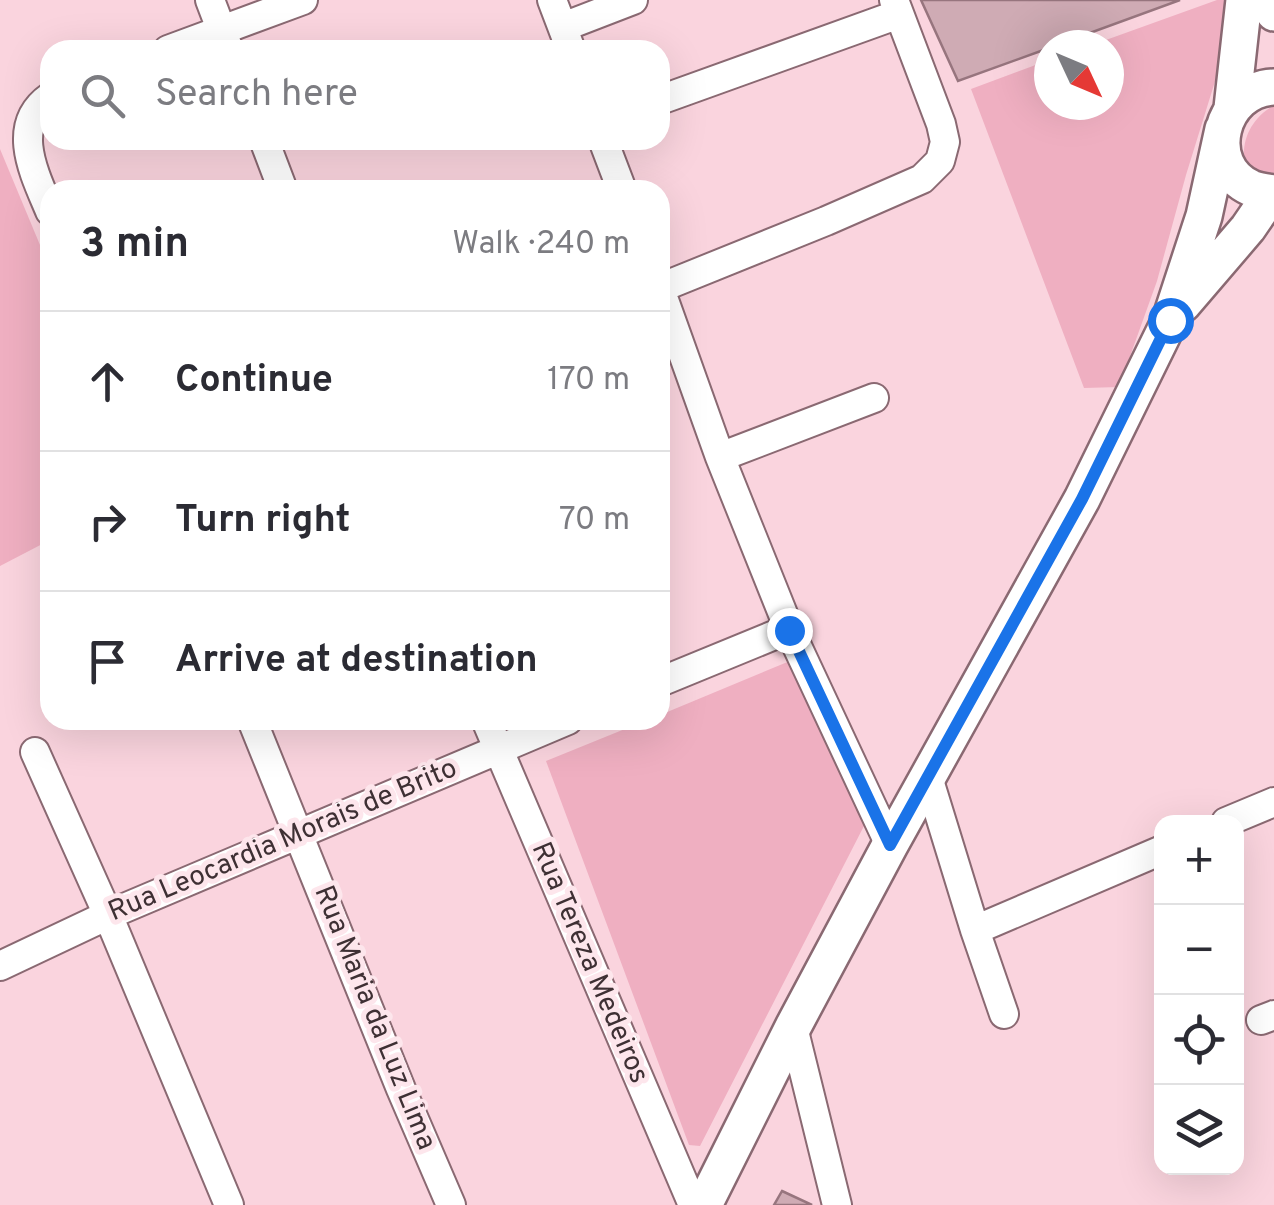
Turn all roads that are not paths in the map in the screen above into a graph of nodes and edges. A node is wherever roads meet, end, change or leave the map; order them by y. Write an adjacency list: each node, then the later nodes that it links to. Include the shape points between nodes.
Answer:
1 (210, 0): 10 (street)
2 (303, 0): 10 (street)
3 (552, 0): 9 (street)
4 (633, 0): 9 (street)
5 (1244, 0): 14 (main road)
6 (1267, 0): 8 (main road)
7 (896, 7): 12 (street); 21 (street, via 941,124 940,161 922,179)
8 (1274, 13)
9 (567, 38)
10 (226, 40)
11 (1274, 88): 14 (main road, via 1246,95)
12 (670, 96)
13 (40, 105): 19 (street, via 26,139)
14 (1227, 119): 20 (main road, via 1223,152 1232,173 1250,188); 23 (main road)
15 (268, 150): 17 (street)
16 (607, 150): 18 (street)
17 (279, 180)
18 (618, 180)
19 (40, 186)
20 (1273, 193): 23 (main road)
21 (670, 284)
22 (670, 316): 25 (street)
23 (1170, 320): 33 (main road, via 1082,499)
24 (874, 398): 25 (street)
25 (720, 457): 26 (street)
26 (789, 630): 27 (street); 37 (street)
27 (670, 678)
28 (256, 730): 36 (street, Rua Maria da Luz Lima)
29 (490, 730): 31 (street, Rua Tereza Medeiros)
30 (544, 730): 31 (street, Rua Leocardia Morais de Brito)
31 (497, 749): 36 (street, Rua Leocardia Morais de Brito); 46 (street, Rua Tereza Medeiros)
32 (36, 752): 39 (street)
33 (928, 777): 37 (main road); 40 (street)
34 (1274, 802): 35 (street)
35 (1243, 815)
36 (298, 834): 39 (street, Rua Leocardia Morais de Brito); 45 (street, Rua Maria da Luz Lima)
37 (890, 845): 43 (main road)
38 (1154, 853): 40 (street)
39 (108, 915): 41 (street, Rua Leocardia Morais de Brito); 44 (street)
40 (975, 930): 42 (street)
41 (0, 966)
42 (1004, 1014)
43 (793, 1027): 47 (main road); 48 (street)
44 (229, 1205)
45 (452, 1205)
46 (694, 1205)
47 (704, 1205)
48 (837, 1205)

